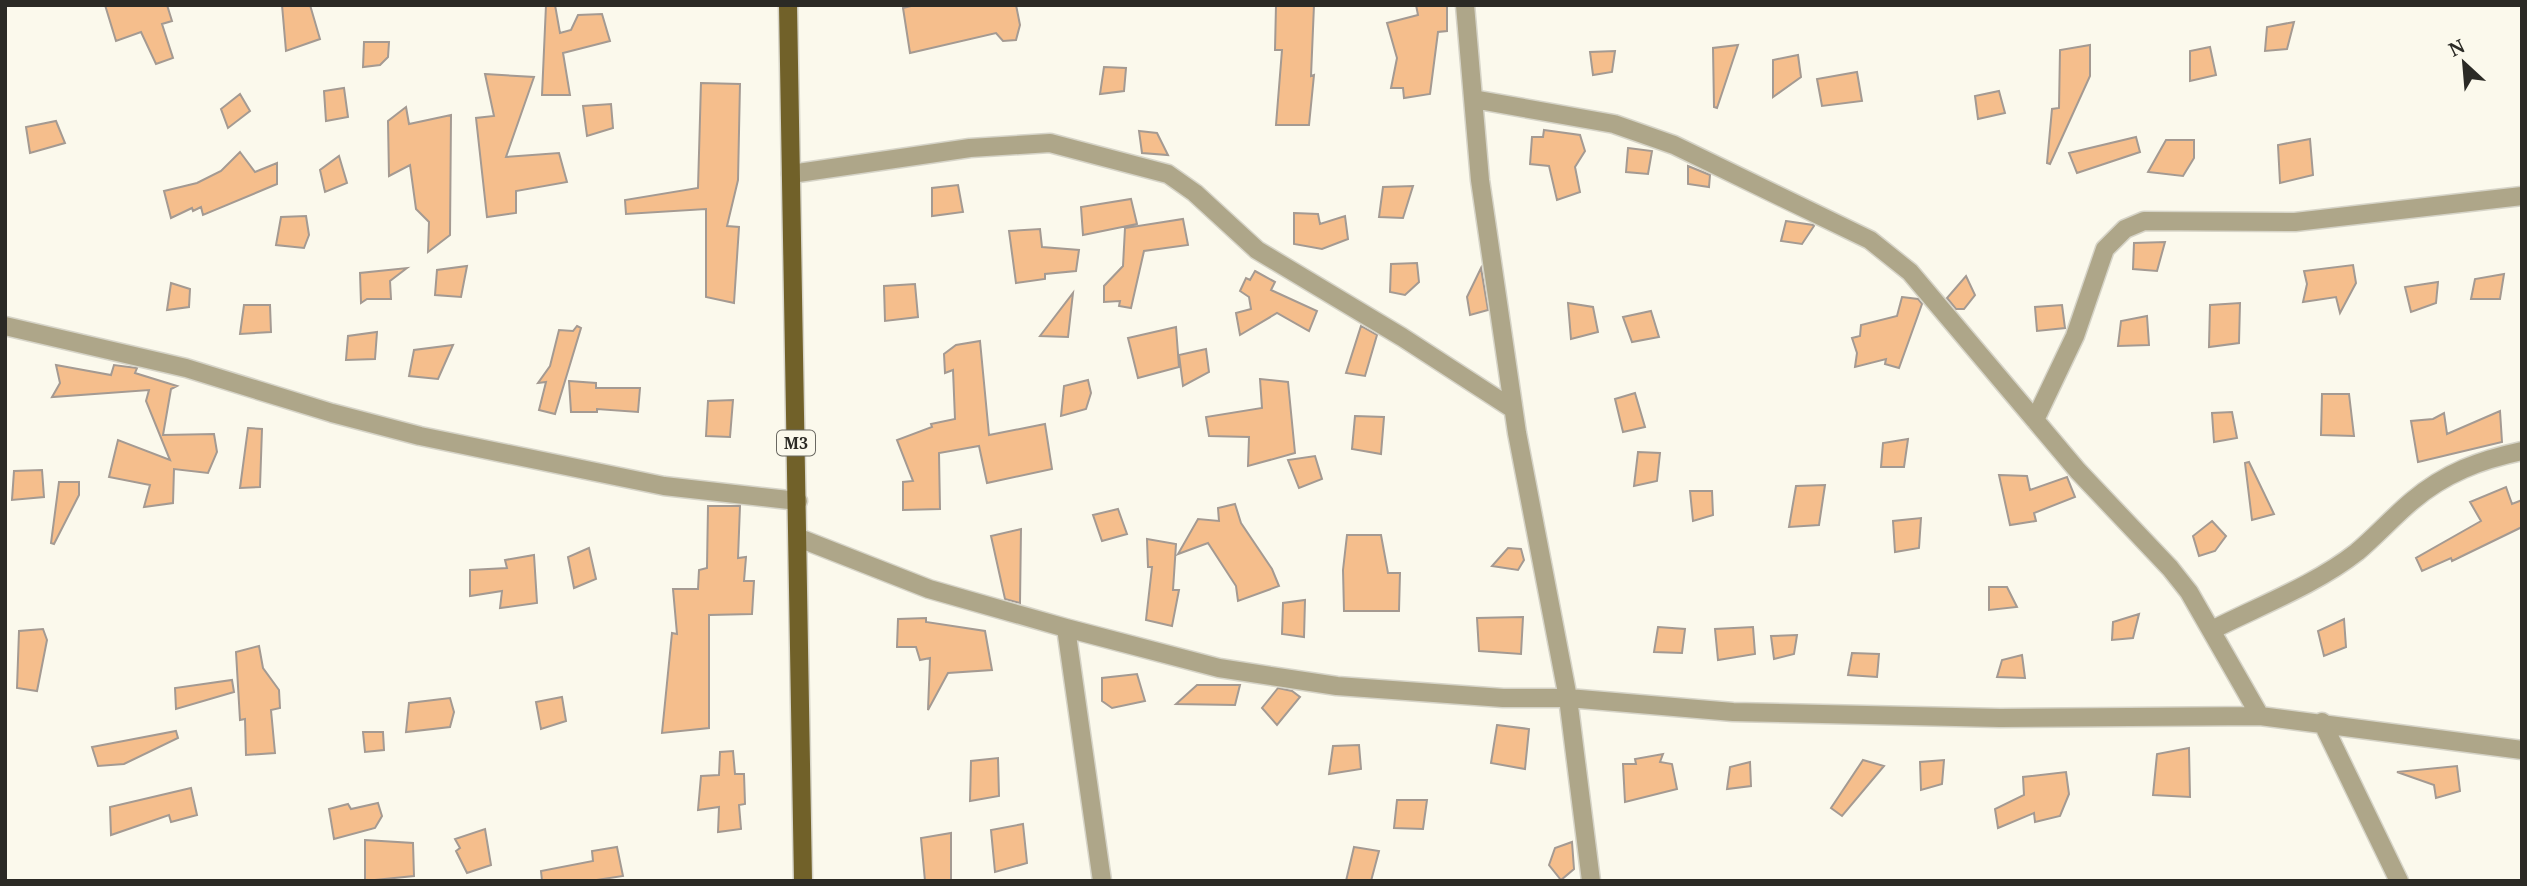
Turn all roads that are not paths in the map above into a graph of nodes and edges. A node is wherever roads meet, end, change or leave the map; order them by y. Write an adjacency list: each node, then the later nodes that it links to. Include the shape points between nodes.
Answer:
1 (788, 5): 4 (main road, M3)
2 (1465, 5): 3 (street)
3 (1473, 99): 7 (street); 8 (street, via 1614,124 1674,145 1870,240 1910,272)
4 (791, 174): 7 (street, via 970,148 1050,143 1157,170 1195,193 1257,250); 10 (main road, M3)
5 (2522, 196): 8 (street, via 2295,222 2144,222 2125,229 2105,249 2075,336)
6 (5, 326): 10 (street, via 186,368 420,436 664,486)
7 (1513, 410): 14 (street)
8 (2035, 420): 13 (street, via 2170,568)
9 (2522, 451): 13 (street, via 2481,460 2449,474 2356,552)
10 (798, 501): 11 (main road, M3)
11 (799, 538): 12 (street, via 929,589); 18 (main road, M3)
12 (1066, 628): 14 (street, via 1219,668 1337,686); 19 (street)
13 (2211, 630): 15 (street)
14 (1568, 698): 15 (street, via 1733,712); 20 (street)
15 (2260, 716): 16 (street)
16 (2322, 722): 17 (street); 21 (street)
17 (2522, 750)
18 (803, 881)
19 (1102, 881)
20 (1591, 881)
21 (2399, 881)

